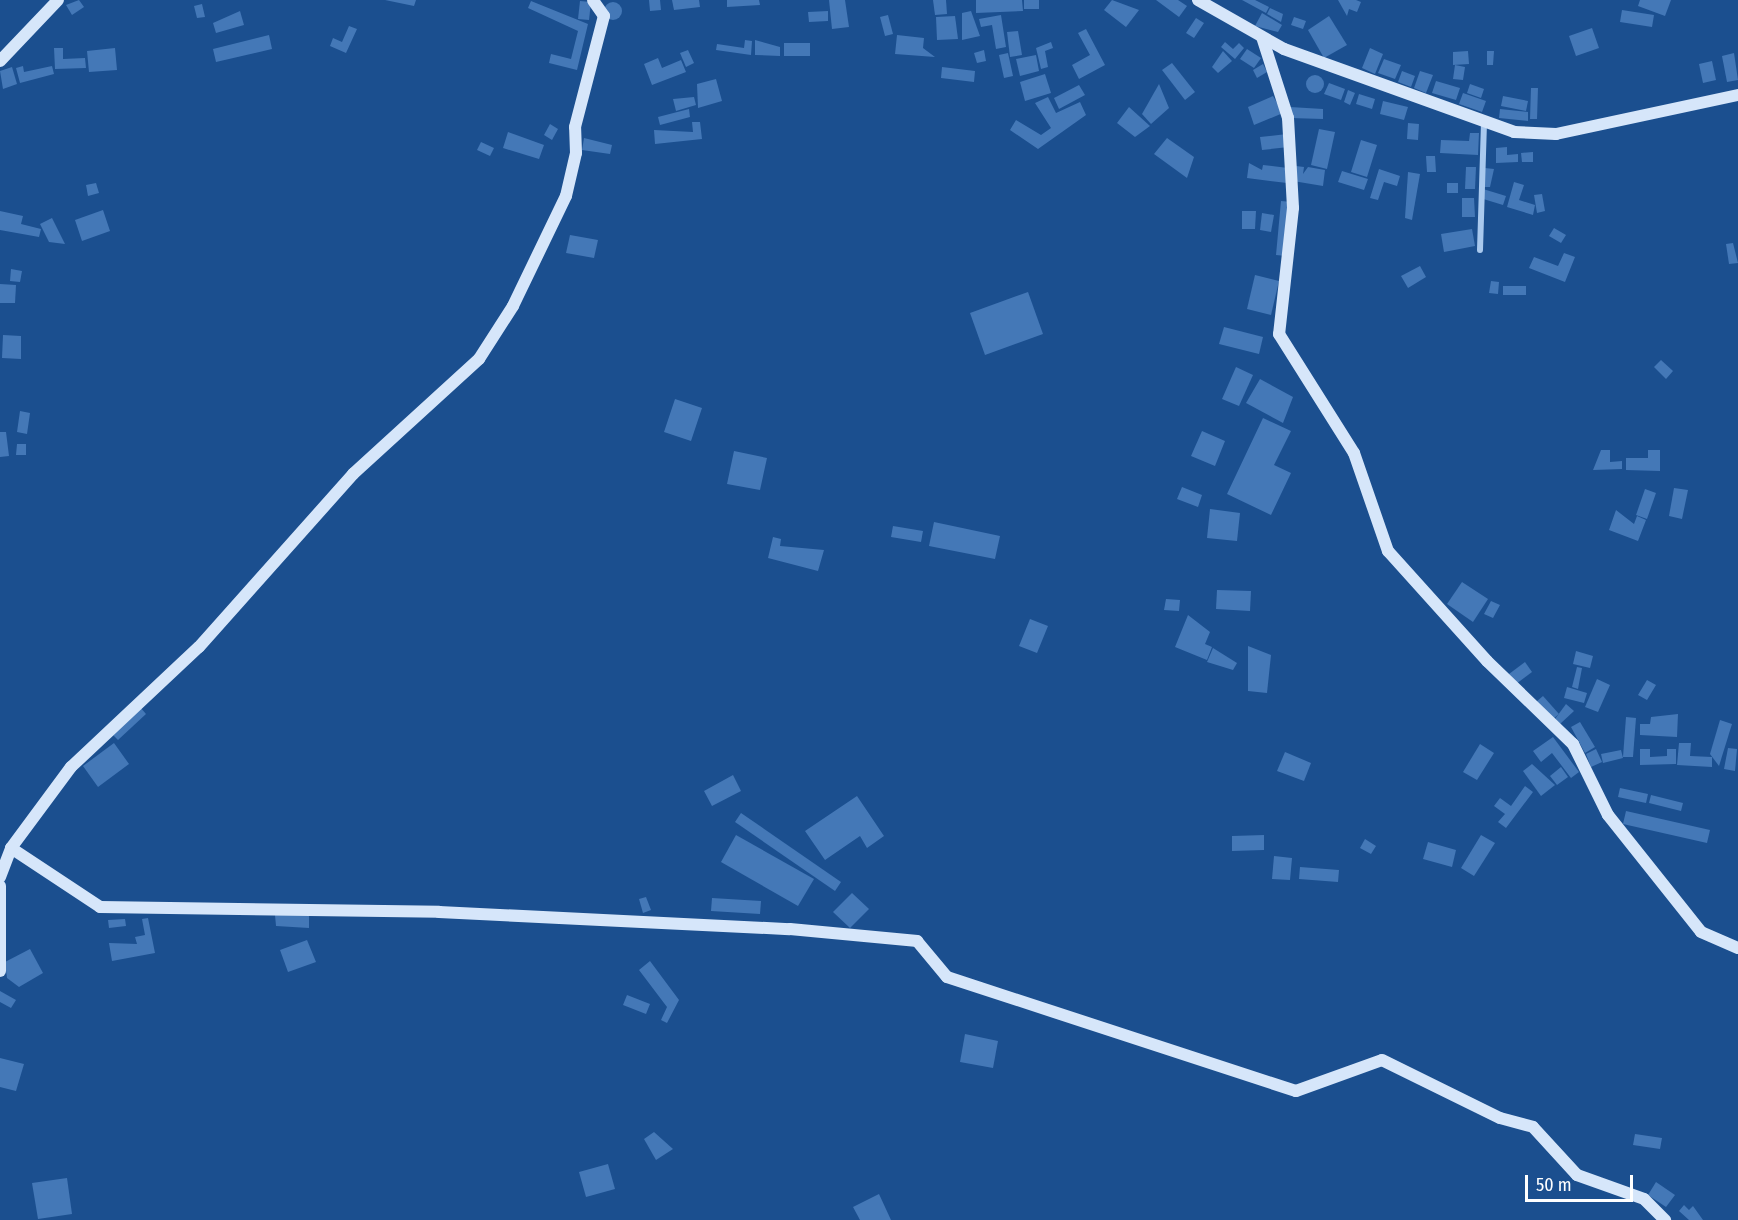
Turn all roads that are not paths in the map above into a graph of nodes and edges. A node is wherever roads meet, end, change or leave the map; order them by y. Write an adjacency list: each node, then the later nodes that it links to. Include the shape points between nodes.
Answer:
1 (58, 0): 5 (street)
2 (594, 0): 9 (street, via 604,16 575,127 576,153 566,196 513,306 478,359 353,474 199,647 71,766)
3 (1198, 0): 4 (street)
4 (1262, 37): 7 (street, via 1404,96); 12 (street, via 1288,118 1290,141 1293,208 1279,334 1354,453 1388,551 1487,661 1573,744 1608,815 1701,932)
5 (0, 61)
6 (1738, 95): 7 (street, via 1556,134 1514,132)
7 (1484, 122): 8 (street)
8 (1480, 250)
9 (11, 848): 10 (street); 14 (street, via 100,908 451,912 790,929 917,941 947,977 1296,1091 1382,1060 1500,1118 1533,1127 1577,1174 1644,1200)
10 (0, 877)
11 (0, 886): 13 (street)
12 (1738, 948)
13 (0, 970)
14 (1665, 1220)

